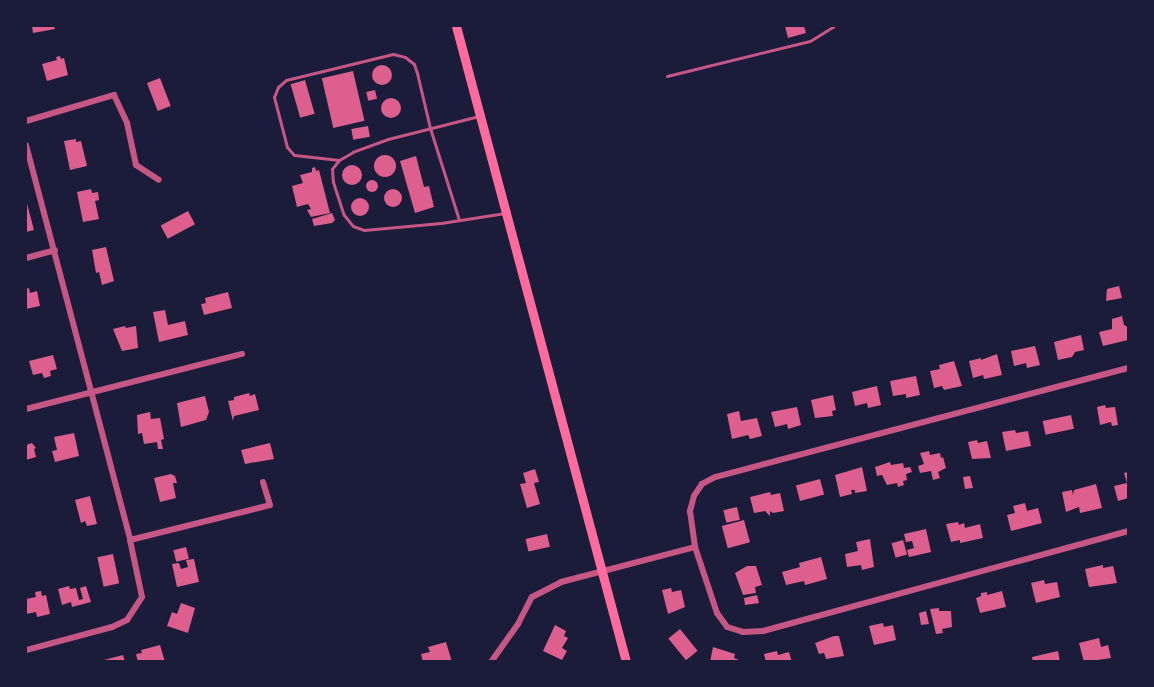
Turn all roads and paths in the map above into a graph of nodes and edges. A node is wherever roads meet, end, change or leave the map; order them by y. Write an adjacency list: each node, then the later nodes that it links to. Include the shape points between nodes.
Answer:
1 (456, 26): 4 (main road)
2 (834, 26): 3 (lane, via 810,41)
3 (667, 76)
4 (480, 115): 6 (lane); 10 (main road)
5 (26, 121): 9 (street, via 114,95 127,123 136,165)
6 (430, 128): 8 (lane, via 388,139); 8 (lane, via 414,64 405,57 393,54 286,80 274,97 287,147 294,155); 11 (lane)
7 (26, 144): 12 (street)
8 (339, 160): 11 (lane, via 332,170 333,182 344,215 353,226 379,231)
9 (159, 180)
10 (506, 212): 11 (lane); 22 (main road)
11 (459, 220)
12 (55, 250): 13 (street); 16 (street)
13 (26, 258)
14 (242, 354): 16 (street)
15 (1128, 368): 21 (street, via 716,477 702,484 694,496 690,511)
16 (91, 391): 17 (street); 20 (street)
17 (26, 409)
18 (263, 482): 20 (street, via 270,505)
19 (1128, 531): 21 (street, via 763,631 743,632 727,627 717,613)
20 (130, 540): 23 (street, via 142,597 128,620)
21 (695, 548): 22 (street)
22 (602, 572): 24 (street, via 561,582 532,597); 25 (main road)
23 (26, 650)
24 (491, 662)
25 (626, 662)

